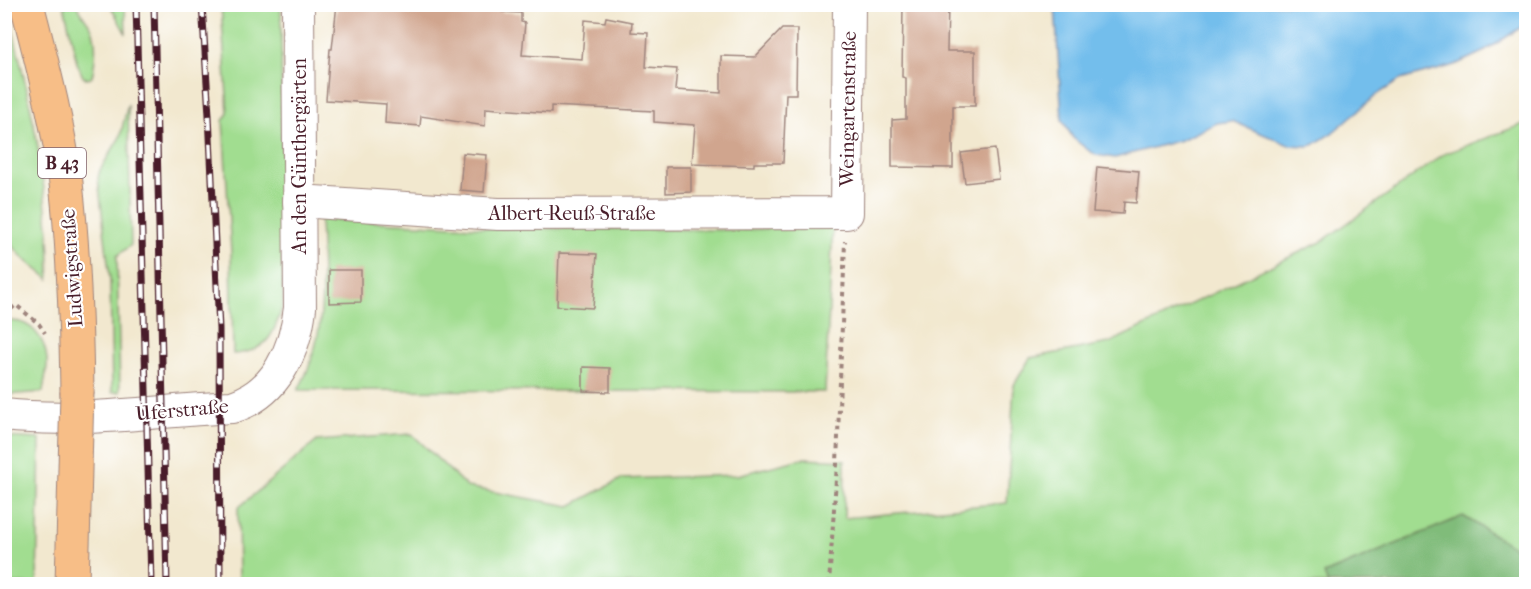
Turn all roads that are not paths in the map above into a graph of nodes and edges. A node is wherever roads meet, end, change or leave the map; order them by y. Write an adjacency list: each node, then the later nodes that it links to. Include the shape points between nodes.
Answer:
1 (27, 4): 8 (main road, Ludwigstraße / B 43, bridge, via 52,105 75,277 77,392)
2 (298, 4): 4 (street, An den Günthergärten)
3 (849, 4): 5 (street, Weingartenstraße)
4 (299, 201): 5 (street, Albert-Reuß-Straße, via 498,214); 6 (street, An den Günthergärten)
5 (847, 213)
6 (300, 308): 7 (street, Uferstraße, via 298,331 288,357 261,393 246,403 139,414)
7 (4, 415)
8 (72, 585)

